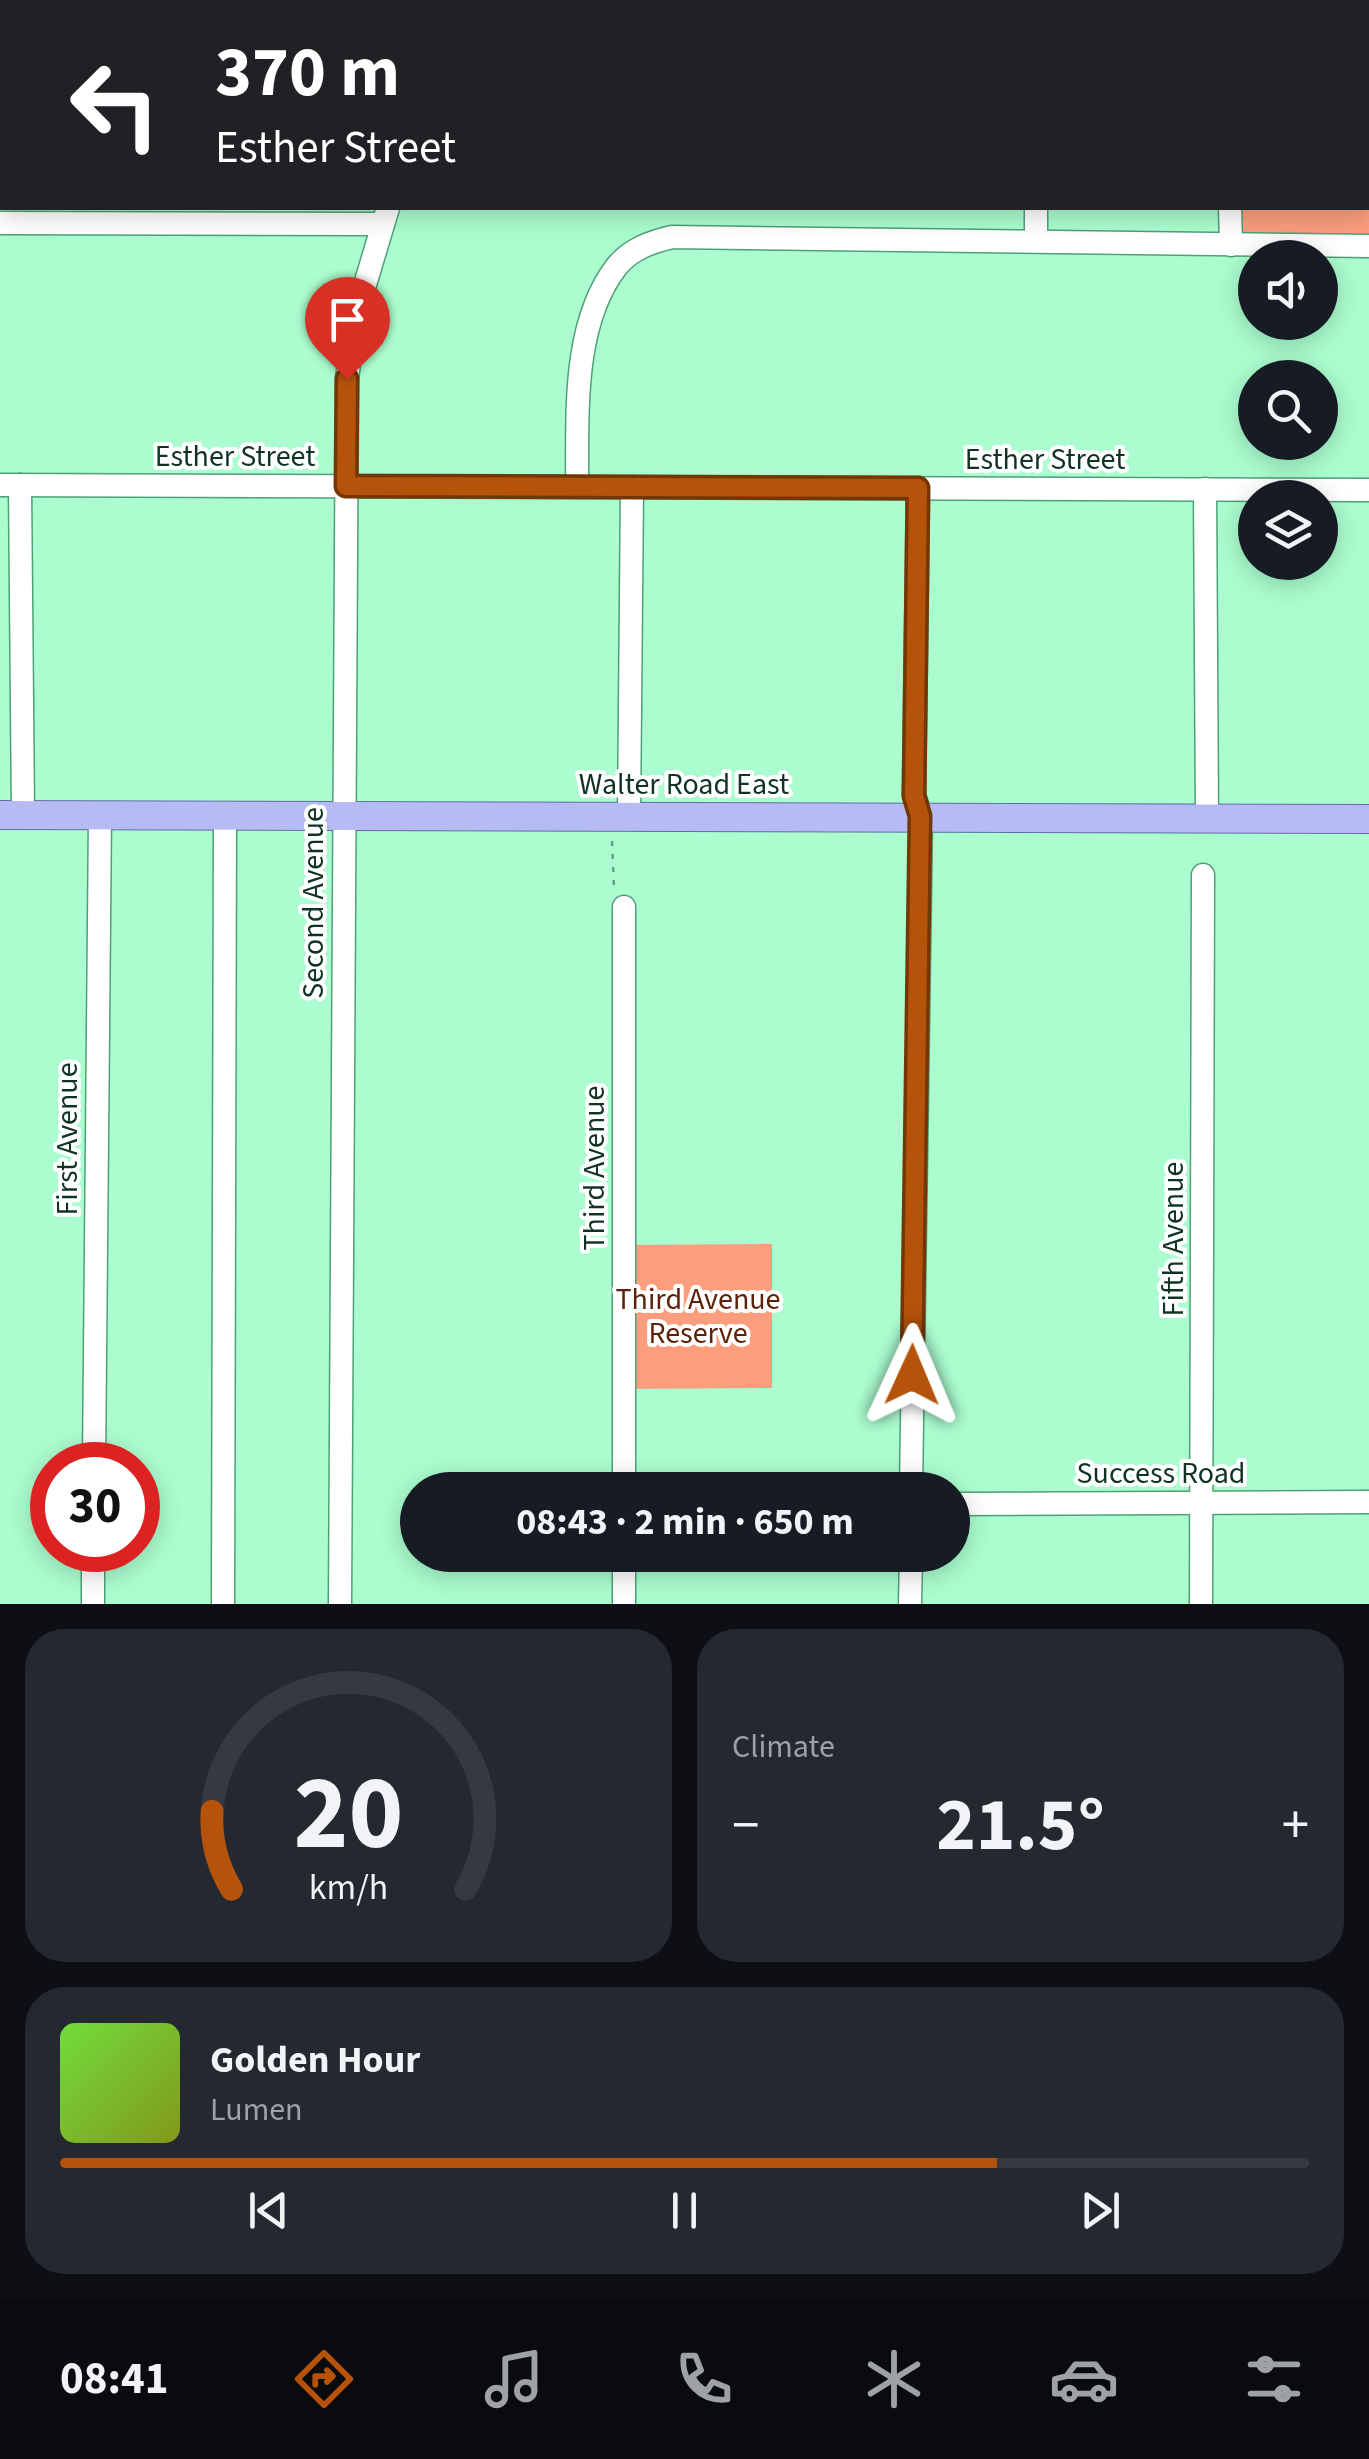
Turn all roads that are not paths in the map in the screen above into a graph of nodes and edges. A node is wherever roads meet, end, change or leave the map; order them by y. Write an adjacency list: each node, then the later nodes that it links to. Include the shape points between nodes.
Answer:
1 (1036, 210): 5 (street)
2 (1230, 210): 6 (street)
3 (384, 216): 4 (street); 9 (street, Second Avenue, via 350,346)
4 (0, 223)
5 (1036, 241): 6 (street); 10 (street, via 672,237 644,244 618,265 587,337)
6 (1231, 245): 7 (street)
7 (1369, 246)
8 (10, 485): 9 (street, Esther Street); 16 (street)
9 (346, 486): 10 (street, Esther Street); 18 (street, Second Avenue)
10 (576, 487): 11 (street, Esther Street)
11 (632, 487): 12 (street, Esther Street); 22 (street)
12 (918, 488): 13 (street, Esther Street); 19 (street, via 914,796)
13 (1205, 489): 14 (street, Esther Street); 20 (street)
14 (1369, 490)
15 (100, 814): 16 (main road, Walter Road East); 17 (main road, Walter Road East); 25 (street, First Avenue)
16 (12, 815)
17 (225, 816): 18 (main road, Walter Road East); 35 (street)
18 (343, 816): 22 (main road, Walter Road East); 36 (street, Second Avenue)
19 (920, 816): 20 (main road, Walter Road East); 22 (main road, Walter Road East); 27 (street)
20 (1207, 817): 21 (main road, Walter Road East)
21 (1369, 819)
22 (620, 828)
23 (1204, 875): 28 (street, Fifth Avenue)
24 (624, 907): 26 (street, Third Avenue)
25 (94, 1442)
26 (624, 1472)
27 (911, 1472)
28 (1202, 1502): 29 (street, Success Road); 30 (street, Success Road); 39 (street, Fifth Avenue)
29 (1369, 1502)
30 (970, 1504)
31 (94, 1572): 34 (street)
32 (624, 1572): 37 (street)
33 (910, 1572): 38 (street)
34 (93, 1604)
35 (223, 1604)
36 (340, 1604)
37 (624, 1604)
38 (910, 1604)
39 (1200, 1604)

